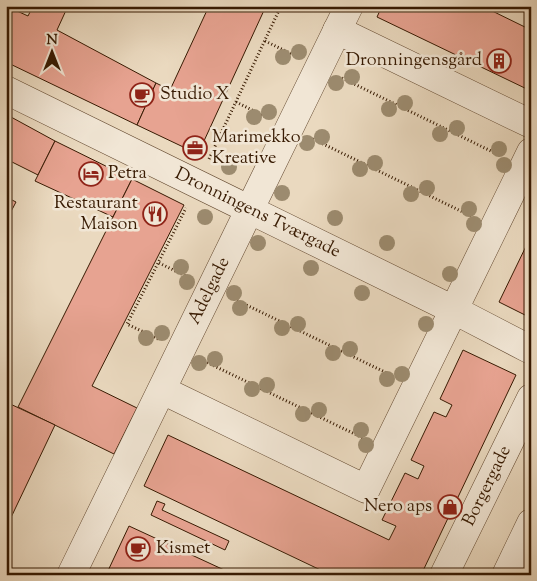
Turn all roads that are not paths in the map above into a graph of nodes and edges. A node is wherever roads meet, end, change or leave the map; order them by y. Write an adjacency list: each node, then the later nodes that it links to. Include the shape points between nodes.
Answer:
1 (343, 18): 3 (street); 5 (street, Adelgade)
2 (6, 90): 5 (street, Dronningens Tværgade)
3 (531, 124)
4 (527, 160): 6 (street)
5 (249, 210): 6 (street, Dronningens Tværgade); 8 (street, Adelgade)
6 (454, 310): 7 (street, Dronningens Tværgade); 8 (street, via 366,489)
7 (531, 350)
8 (162, 390): 11 (street, Adelgade)
9 (531, 398): 12 (street, Borgergade)
10 (531, 523): 13 (street)
11 (71, 575)
12 (444, 575)
13 (506, 575)

